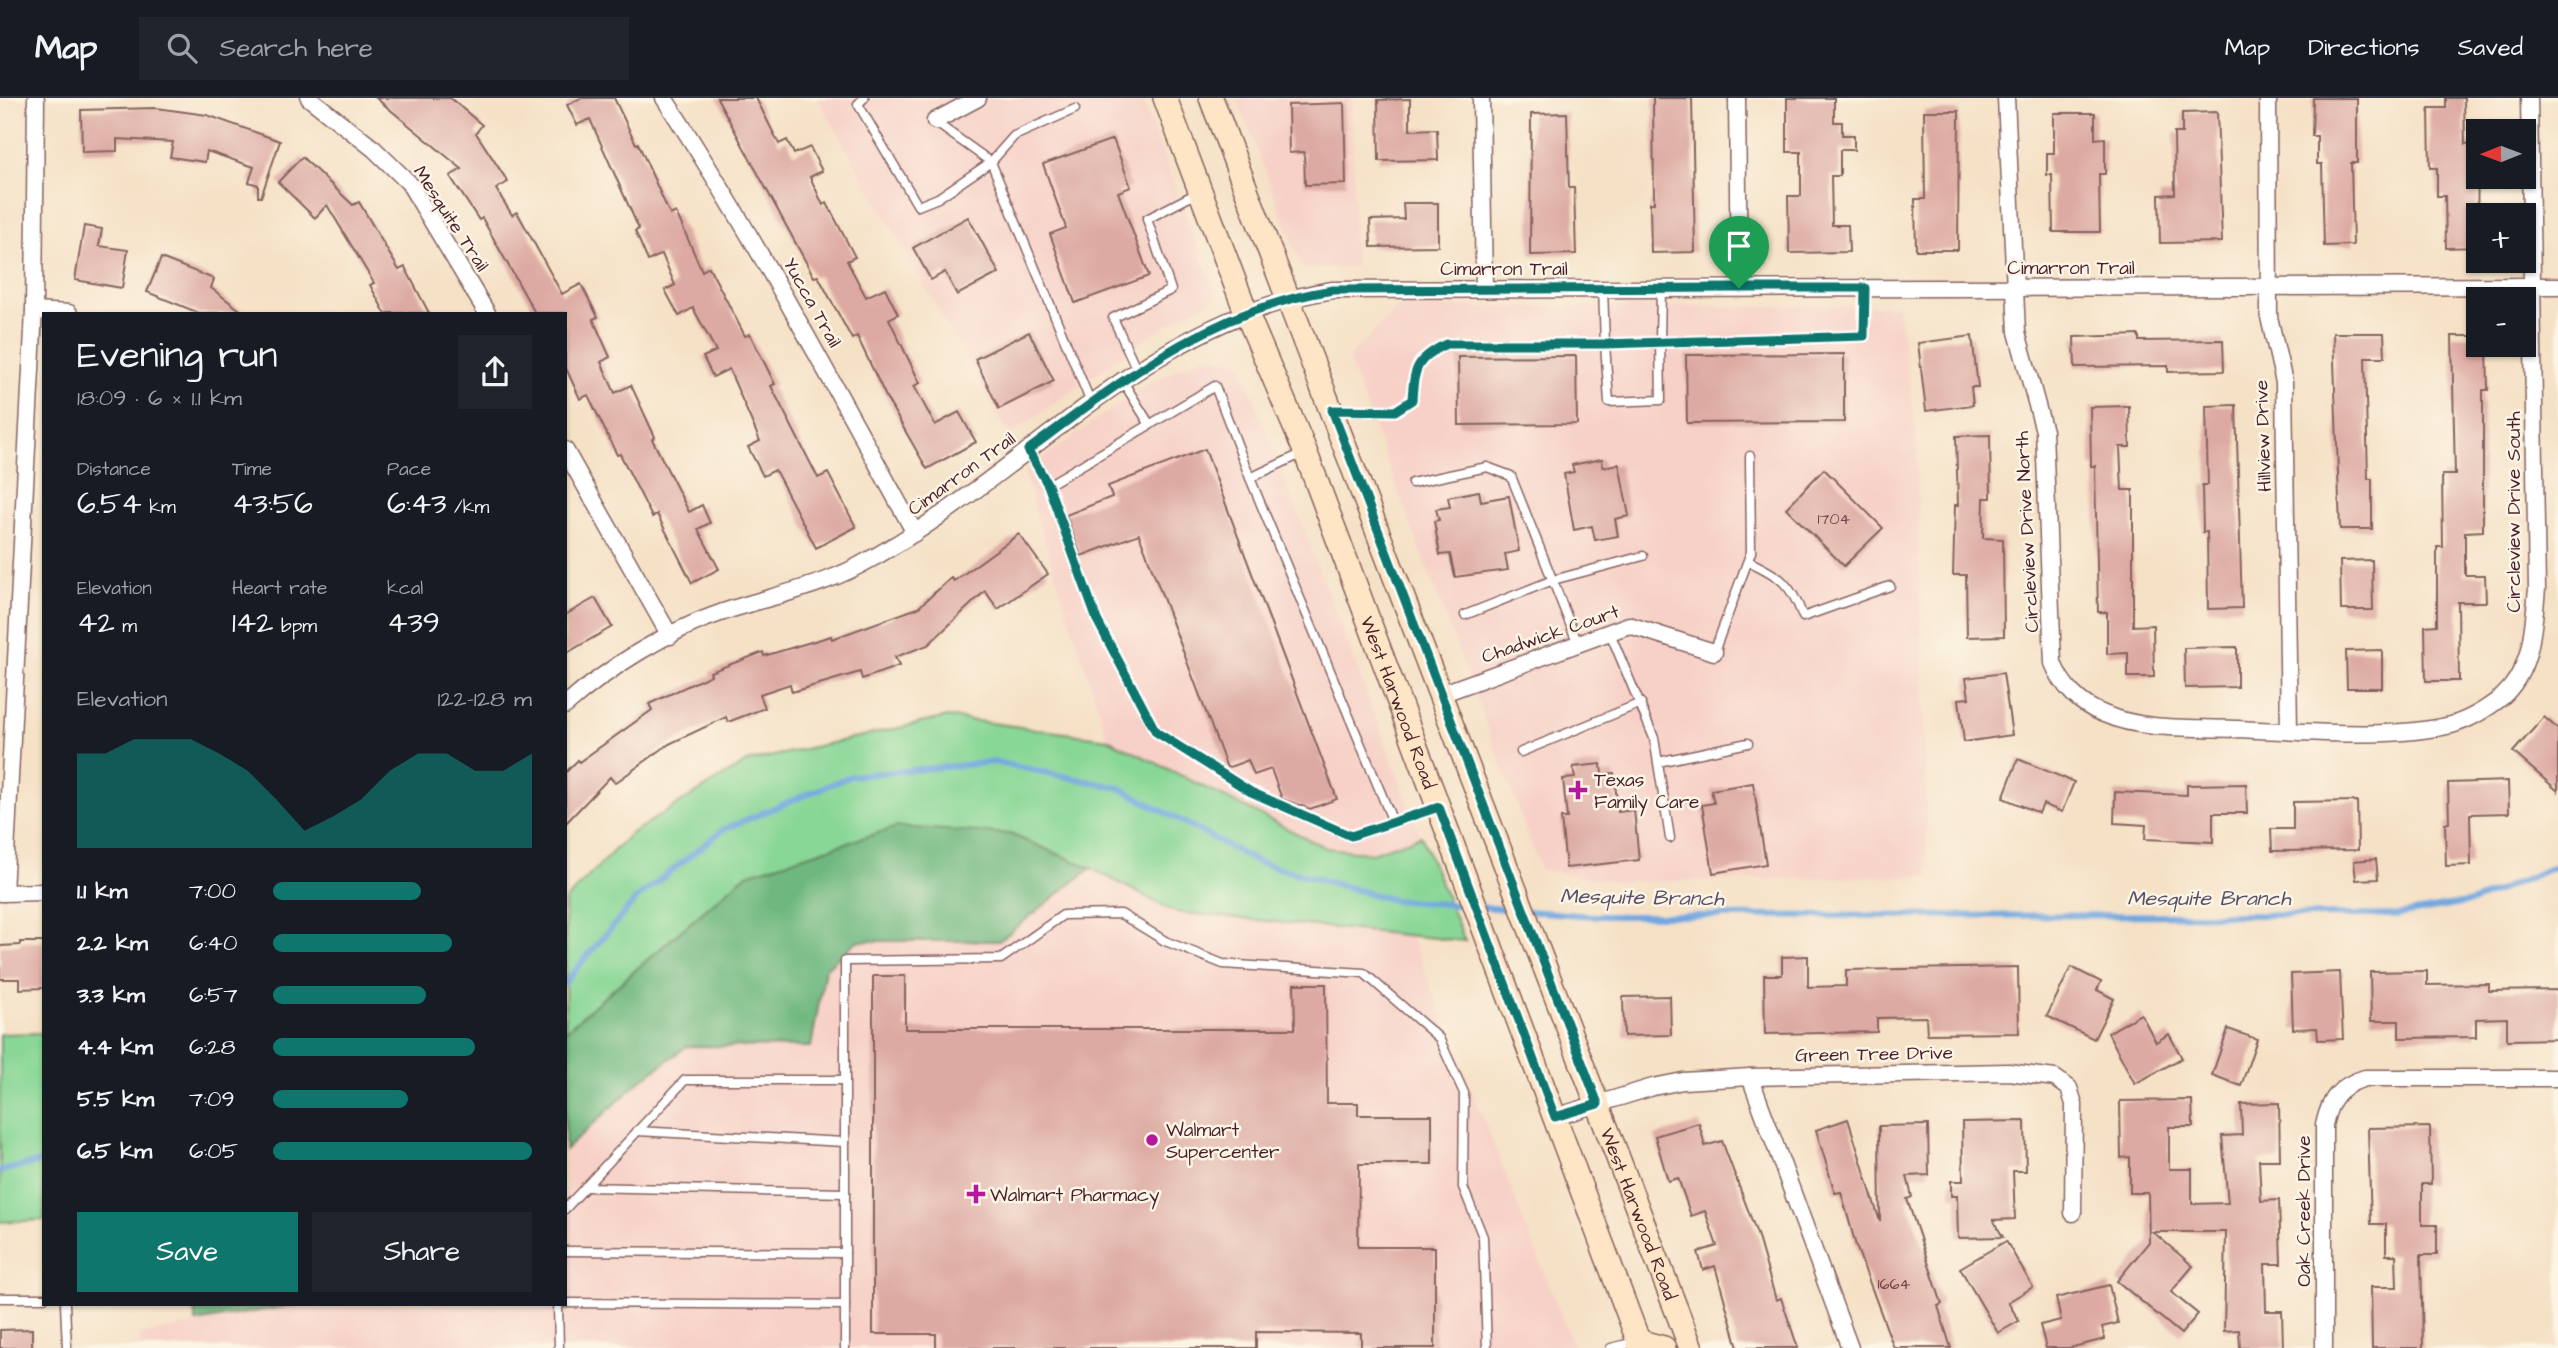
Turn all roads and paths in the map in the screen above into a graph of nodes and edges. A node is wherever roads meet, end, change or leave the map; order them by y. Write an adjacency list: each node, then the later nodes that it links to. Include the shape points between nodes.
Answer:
1 (36, 98): 27 (street)
2 (309, 98): 29 (street, Mesquite Trail, via 409,183)
3 (664, 98): 45 (street, Yucca Trail, via 765,258)
4 (864, 98): 15 (lane, via 858,104 918,206)
5 (978, 98): 14 (street)
6 (1165, 98): 16 (main road, West Harwood Road)
7 (1211, 98): 26 (main road, West Harwood Road)
8 (1481, 98): 24 (street)
9 (1737, 98): 21 (street)
10 (2006, 98): 25 (street, Circleview Drive North)
11 (2268, 98): 23 (street, Hillview Drive)
12 (2529, 98): 17 (street, Circleview Drive South)
13 (1075, 109): 15 (lane, via 1014,136)
14 (935, 121): 15 (lane)
15 (991, 162): 35 (lane)
16 (1202, 191): 30 (main road, West Harwood Road); 33 (lane, via 1147,219 1171,290 1113,318)
17 (2531, 286): 18 (street, Cimarron Trail); 23 (street, Cimarron Trail); 58 (street, Circleview Drive South, via 2537,589 2532,643 2524,668 2503,696 2451,725 2380,732)
18 (2558, 286)
19 (1603, 288): 20 (street, Cimarron Trail); 24 (street, Cimarron Trail); 32 (lane)
20 (1661, 288): 21 (street, Cimarron Trail); 31 (lane)
21 (1739, 288): 22 (street, Cimarron Trail)
22 (1865, 288): 25 (street, Cimarron Trail); 31 (lane, via 1864,336)
23 (2269, 288): 25 (street, Cimarron Trail); 58 (street, Hillview Drive, via 2269,317 2284,382)
24 (1484, 289): 26 (street, Cimarron Trail, via 1333,290)
25 (2013, 289): 58 (street, Circleview Drive North, via 2017,332 2044,431 2053,663 2060,680 2081,701 2120,720 2158,726)
26 (1289, 297): 30 (street, Cimarron Trail); 36 (main road, West Harwood Road)
27 (34, 311): 28 (street); 66 (street)
28 (52, 312)
29 (486, 312)
30 (1246, 312): 33 (street, Cimarron Trail, via 1166,350); 39 (main road, West Harwood Road)
31 (1660, 342): 32 (lane); 32 (lane, via 1661,400 1609,402)
32 (1605, 344): 36 (lane, via 1446,344 1426,354 1414,372 1412,400 1395,411)
33 (1137, 370): 34 (street, Cimarron Trail)
34 (1122, 380): 35 (street, Cimarron Trail); 37 (lane)
35 (1091, 403): 38 (street, Cimarron Trail)
36 (1332, 410): 55 (main road, West Harwood Road)
37 (1150, 425): 42 (lane, via 1215,386); 44 (lane)
38 (1028, 450): 44 (lane); 45 (street, Cimarron Trail)
39 (1305, 452): 42 (lane); 62 (main road, West Harwood Road)
40 (567, 454): 52 (street)
41 (1750, 456): 47 (lane)
42 (1250, 478): 63 (lane)
43 (1412, 483): 48 (lane, via 1487,467 1511,476)
44 (1048, 485): 63 (lane, via 1097,620 1156,732 1251,792 1351,836)
45 (915, 533): 52 (street, Cimarron Trail, via 856,567 721,613)
46 (1643, 556): 48 (lane)
47 (1748, 561): 49 (lane, via 1777,574 1795,593 1803,617); 54 (lane)
48 (1553, 580): 50 (lane); 53 (lane)
49 (1890, 586)
50 (1465, 615)
51 (1610, 633): 53 (street, Chadwick Court); 54 (street, Chadwick Court, via 1629,625); 56 (lane)
52 (670, 636): 57 (street, Cimarron Trail, via 592,683)
53 (1578, 644): 55 (street, Chadwick Court)
54 (1714, 652)
55 (1441, 694): 70 (main road, West Harwood Road)
56 (1641, 703): 60 (lane); 61 (lane)
57 (567, 704)
58 (2289, 731)
59 (1748, 743): 61 (lane)
60 (1521, 752)
61 (1658, 762): 64 (lane)
62 (1439, 807): 63 (lane); 71 (main road, West Harwood Road)
63 (1393, 822)
64 (1670, 838)
65 (42, 892): 66 (street)
66 (2, 893)
67 (1749, 1077): 70 (street, Green Tree Drive, via 1683,1081); 77 (street, Green Tree Drive, via 2009,1072 2055,1078 2069,1088 2074,1104); 94 (street)
68 (2558, 1077): 95 (street, Oak Creek Drive, via 2365,1078 2338,1090 2324,1125)
69 (845, 1080): 72 (lane, via 685,1080); 73 (lane); 90 (lane, via 845,961 1001,959 1063,915 1121,914 1165,941 1223,964 1364,973 1439,1038 1464,1093 1464,1187 1483,1237)
70 (1598, 1104): 71 (street, Green Tree Drive); 93 (main road, West Harwood Road)
71 (1555, 1117): 86 (main road, West Harwood Road)
72 (637, 1131): 73 (lane); 74 (lane)
73 (845, 1142): 75 (lane)
74 (585, 1187): 75 (lane); 76 (lane)
75 (845, 1193): 79 (lane)
76 (567, 1207)
77 (2073, 1213)
78 (567, 1251): 79 (lane)
79 (845, 1253): 83 (lane)
80 (0, 1298): 81 (lane)
81 (42, 1298)
82 (567, 1303): 83 (lane)
83 (845, 1305): 89 (lane)
84 (65, 1306): 87 (lane)
85 (558, 1306): 88 (lane)
86 (1639, 1344): 91 (lane); 92 (main road)
87 (67, 1348)
88 (559, 1348)
89 (845, 1348)
90 (1487, 1348)
91 (1611, 1348)
92 (1664, 1348)
93 (1691, 1348)
94 (1850, 1348)
95 (2324, 1348)

